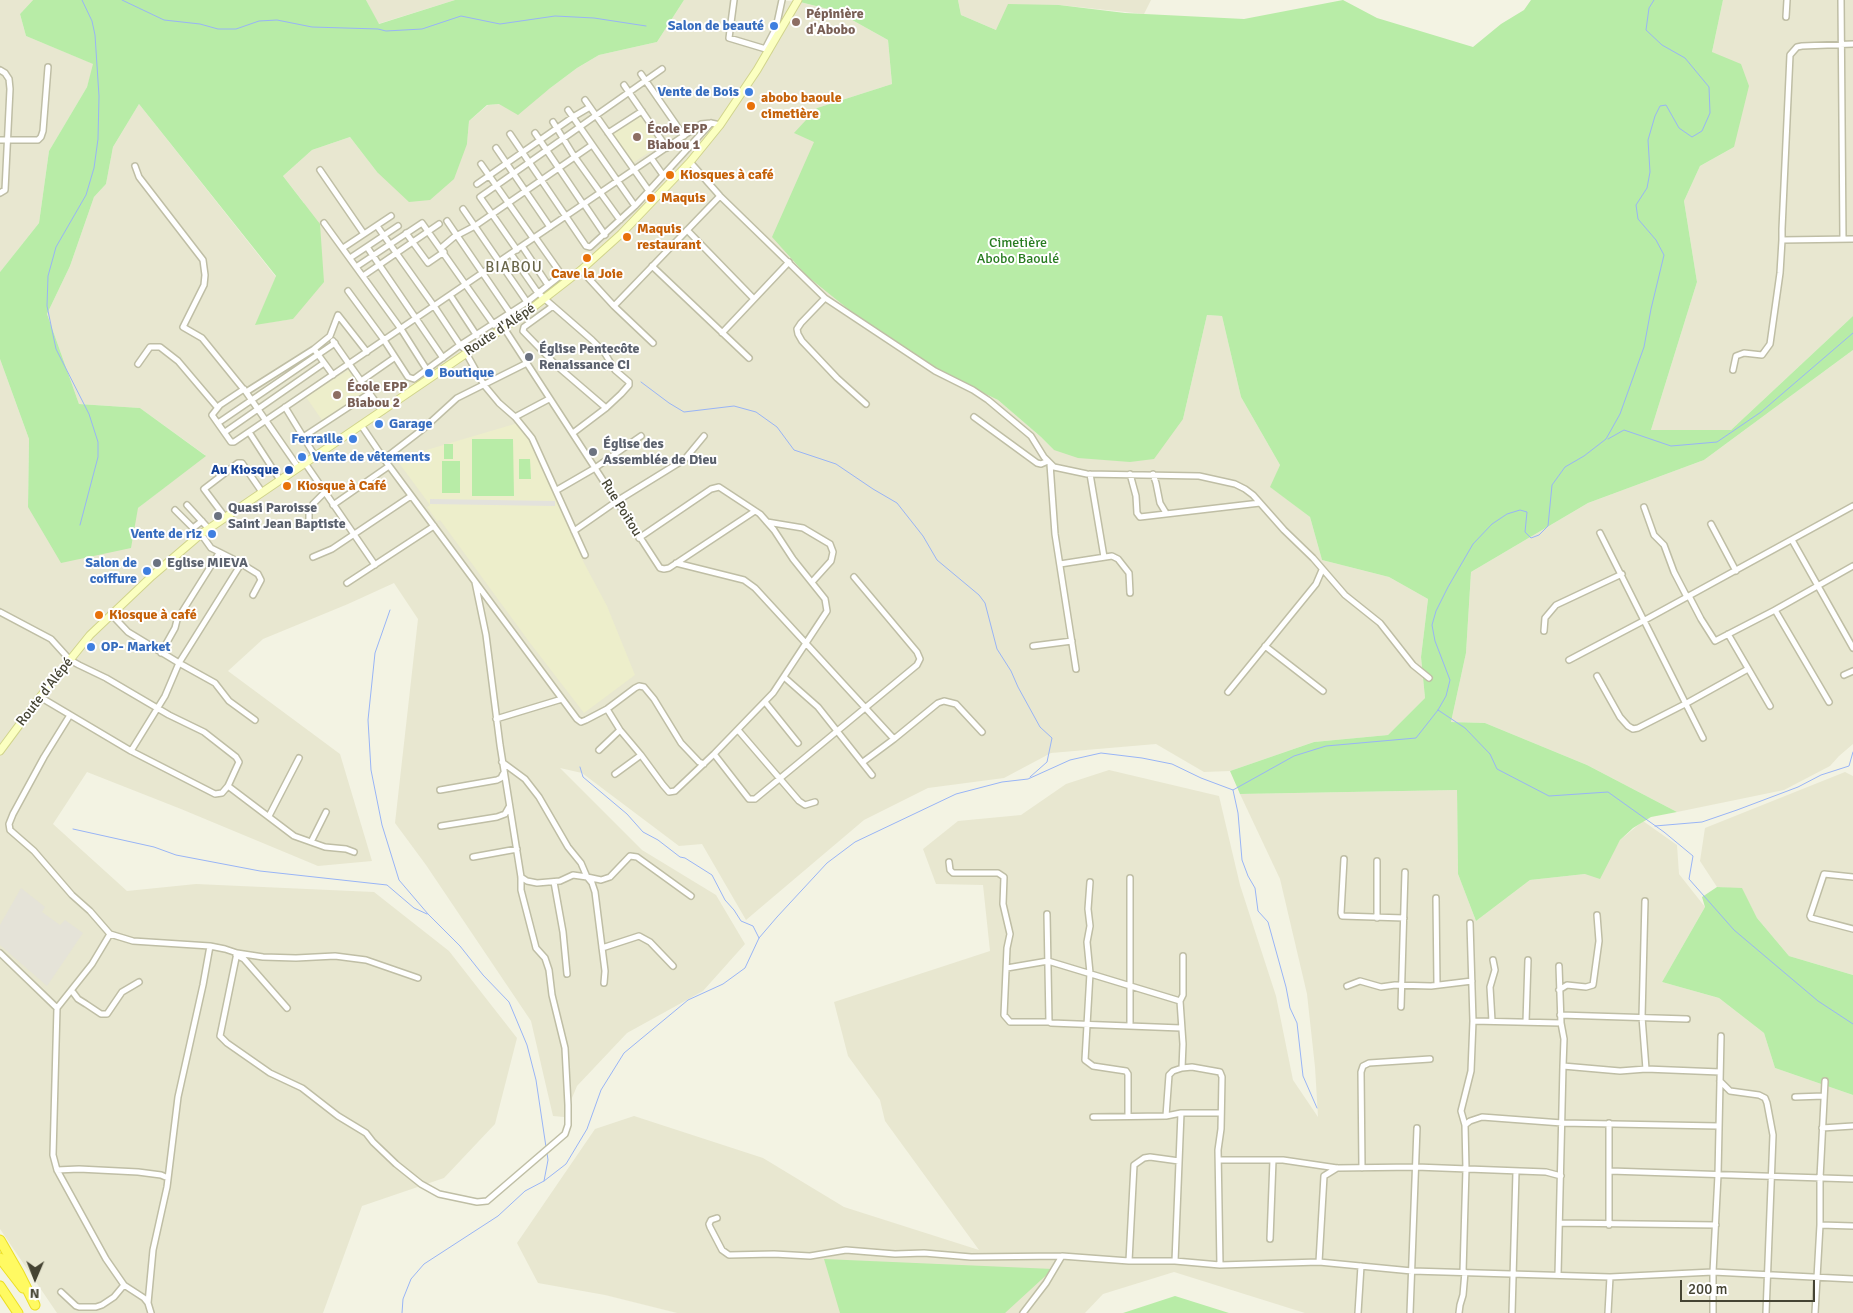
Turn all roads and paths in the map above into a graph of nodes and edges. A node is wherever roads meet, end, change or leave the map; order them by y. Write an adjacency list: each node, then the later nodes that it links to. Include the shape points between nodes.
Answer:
1 (734, 0): 9 (street, via 729,38)
2 (782, 0): 9 (street)
3 (798, 0): 9 (main road, Route d'Alépé)
4 (1787, 0): 6 (street)
5 (1841, 0): 7 (street)
6 (1786, 17)
7 (1841, 44): 8 (street); 86 (street); 88 (street, via 1796,47 1790,55)
8 (1853, 44)
9 (767, 50): 25 (main road, Route d'Alépé)
10 (48, 67): 34 (street, via 41,137 38,140)
11 (662, 69): 14 (street)
12 (0, 70): 34 (street, via 9,79)
13 (641, 74): 14 (street)
14 (645, 81): 16 (street); 31 (street)
15 (624, 85): 16 (street)
16 (629, 92): 20 (street); 21 (street)
17 (585, 100): 18 (street)
18 (590, 107): 21 (street); 22 (street)
19 (568, 110): 22 (street)
20 (642, 111): 29 (street); 38 (street)
21 (596, 116): 26 (street); 29 (street)
22 (573, 117): 26 (street); 27 (street)
23 (553, 122): 27 (street)
24 (712, 123): 25 (street); 31 (street, via 701,124); 52 (street)
25 (720, 124): 44 (main road, Route d'Alépé)
26 (579, 127): 32 (street); 36 (street)
27 (557, 129): 32 (street); 35 (street)
28 (535, 133): 35 (street)
29 (608, 133): 50 (street)
30 (510, 134): 40 (street)
31 (684, 136): 38 (street)
32 (562, 138): 39 (street); 41 (street)
33 (0, 140): 34 (street)
34 (8, 140): 60 (street, via 5,190)
35 (540, 140): 39 (street); 40 (street)
36 (592, 145): 41 (street); 55 (street)
37 (496, 148): 46 (street)
38 (667, 148): 42 (street)
39 (547, 149): 43 (street); 48 (street)
40 (523, 152): 43 (street); 46 (street)
41 (574, 156): 48 (street); 61 (street)
42 (651, 158): 50 (street); 52 (street)
43 (530, 161): 51 (street); 54 (street)
44 (690, 162): 62 (street); 105 (main road, Route d'Alépé, via 621,234)
45 (481, 164): 53 (street)
46 (507, 164): 51 (street); 53 (street)
47 (135, 166): 148 (street, via 139,177 203,260 204,284 183,327 202,338)
48 (558, 167): 54 (street); 64 (street)
49 (320, 170): 81 (street)
50 (634, 170): 55 (street); 59 (street)
51 (513, 172): 57 (street); 58 (street)
52 (663, 175): 59 (street)
53 (490, 176): 56 (street); 57 (street)
54 (542, 179): 58 (street); 69 (street)
55 (617, 182): 61 (street); 65 (street)
56 (478, 184)
57 (496, 185): 63 (street); 67 (street, via 480,197)
58 (525, 190): 63 (street); 77 (street)
59 (649, 192): 65 (street)
60 (0, 193)
61 (600, 193): 64 (street); 70 (street)
62 (720, 196): 78 (street); 101 (street)
63 (508, 203): 67 (street); 85 (street)
64 (584, 204): 69 (street); 84 (street)
65 (635, 206): 70 (street)
66 (463, 209): 76 (street)
67 (492, 214): 76 (street); 95 (street)
68 (392, 216): 74 (street)
69 (567, 216): 77 (street); 84 (street, via 588,247)
70 (620, 220): 84 (street)
71 (446, 221): 83 (street)
72 (324, 223): 93 (street)
73 (439, 224): 79 (street)
74 (377, 226): 81 (street); 82 (street)
75 (398, 226): 82 (street)
76 (474, 226): 83 (street); 100 (street)
77 (550, 227): 85 (street)
78 (687, 230): 103 (street); 115 (street)
79 (429, 231): 80 (street, via 422,223); 89 (street); 94 (street)
80 (406, 233): 89 (street); 90 (street)
81 (364, 234): 93 (street)
82 (383, 235): 90 (street); 92 (street)
83 (458, 235): 94 (street); 106 (street)
84 (605, 235)
85 (534, 238): 91 (street); 109 (street, via 560,274)
86 (1843, 239): 87 (street); 88 (street)
87 (1853, 239)
88 (1782, 240): 144 (street, via 1770,344 1762,355 1744,353 1736,356)
89 (412, 242): 94 (street, via 428,263); 96 (street)
90 (390, 243): 96 (street); 98 (street)
91 (522, 246): 95 (street); 109 (street)
92 (367, 247): 98 (street); 99 (street)
93 (343, 248): 99 (street)
94 (442, 250): 108 (street)
95 (517, 250): 97 (street)
96 (396, 253): 102 (street); 117 (street)
97 (511, 254): 100 (street); 111 (street)
98 (373, 256): 102 (street); 104 (street)
99 (350, 258): 104 (street)
100 (500, 261): 106 (street); 116 (street)
101 (789, 262): 113 (street); 115 (street)
102 (379, 264): 107 (street); 121 (street)
103 (652, 266): 119 (street); 125 (street)
104 (356, 267): 107 (street)
105 (581, 270): 114 (main road, Route d'Alépé); 119 (street)
106 (483, 273): 108 (street); 120 (street)
107 (363, 276): 124 (street)
108 (467, 284): 112 (street); 122 (street)
109 (548, 285): 111 (street)
110 (348, 291): 128 (street)
111 (538, 293): 114 (street); 116 (street)
112 (450, 295): 117 (street); 127 (street)
113 (825, 298): 152 (street, via 801,324 798,334 837,378); 171 (street, via 935,371 988,400 1027,432)
114 (545, 299): 118 (street); 123 (main road, Route d'Alépé)
115 (754, 299): 125 (street)
116 (527, 302): 120 (street)
117 (434, 306): 121 (street); 131 (street)
118 (553, 306): 155 (street, via 604,352 615,370 628,382 629,385); 155 (street, via 522,331)
119 (614, 306): 130 (street)
120 (510, 313): 122 (street)
121 (416, 318): 124 (street); 137 (street)
122 (494, 324): 127 (street)
123 (504, 328): 134 (main road, Route d'Alépé); 141 (street, Rue Poitou)
124 (401, 329): 128 (street); 143 (street)
125 (722, 333): 138 (street)
126 (330, 336): 129 (street); 132 (street); 133 (street, via 338,315)
127 (477, 336): 131 (street)
128 (384, 340): 133 (street); 136 (street)
129 (335, 343): 135 (street); 140 (street)
130 (653, 343)
131 (460, 345): 134 (street); 137 (street)
132 (314, 349): 135 (street); 148 (street)
133 (367, 352): 140 (street)
134 (467, 353): 147 (street); 157 (main road, Route d'Alépé)
135 (318, 355): 139 (street); 150 (street)
136 (394, 358): 143 (street, via 409,378 414,379); 146 (street)
137 (443, 358): 143 (street)
138 (749, 358)
139 (324, 363): 145 (street); 156 (street)
140 (350, 363): 145 (street); 146 (street)
141 (527, 363): 147 (street); 151 (street, Rue Poitou)
142 (138, 364): 153 (street, via 150,347 160,347 178,361)
143 (427, 370)
144 (1733, 370)
145 (333, 375): 154 (street)
146 (362, 381): 149 (street)
147 (484, 385): 158 (street); 170 (street, via 457,398)
148 (245, 391): 150 (street); 153 (street)
149 (370, 393): 157 (street); 168 (street)
150 (252, 399): 156 (street); 161 (street)
151 (549, 399): 158 (street); 165 (street, Rue Poitou)
152 (866, 404)
153 (217, 407): 161 (street, via 212,415)
154 (285, 408): 160 (street); 168 (street)
155 (606, 408): 165 (street)
156 (258, 409): 160 (street); 163 (street)
157 (382, 410): 162 (main road, Route d'Alépé)
158 (515, 417): 179 (street, via 532,438)
159 (974, 417): 171 (street, via 1037,463)
160 (266, 420): 164 (street); 172 (street)
161 (218, 423): 163 (street)
162 (361, 425): 169 (main road, Route d'Alépé); 170 (street)
163 (225, 432): 164 (street, via 234,442)
164 (249, 432): 178 (street)
165 (573, 433): 174 (street, Rue Poitou)
166 (641, 436): 174 (street)
167 (704, 436): 183 (street, via 685,459)
168 (303, 437): 169 (street)
169 (315, 456): 172 (main road, Route d'Alépé)
170 (384, 459): 173 (street)
171 (1049, 463): 175 (street); 211 (street)
172 (302, 465): 178 (main road, Route d'Alépé); 181 (street)
173 (389, 466): 182 (street); 186 (street)
174 (595, 468): 179 (street); 183 (street, Rue Poitou)
175 (1090, 474): 176 (street); 208 (street)
176 (1130, 474): 177 (street); 191 (street, via 1137,513 1140,516)
177 (1153, 474): 184 (street, via 1199,476 1235,484); 191 (street, via 1160,503)
178 (280, 480): 180 (main road, Route d'Alépé)
179 (557, 490): 199 (street)
180 (262, 492): 192 (main road, Route d'Alépé); 192 (street, via 242,463 238,463 204,490)
181 (324, 493): 186 (street); 195 (street, via 312,504 308,512)
182 (411, 496): 197 (street); 202 (street)
183 (618, 501): 199 (street); 203 (street, Rue Poitou)
184 (1260, 503): 191 (street); 214 (street)
185 (187, 505): 193 (street)
186 (333, 505): 202 (street)
187 (1853, 506): 204 (street)
188 (1644, 507): 224 (street, via 1654,535 1664,545)
189 (175, 510): 193 (street, via 193,528)
190 (755, 511): 194 (street); 203 (street, via 719,488 711,489); 210 (street)
191 (1166, 512)
192 (225, 518): 198 (main road, Route d'Alépé)
193 (202, 521): 198 (street)
194 (767, 522): 219 (street); 219 (street, via 802,528 830,544 833,552 831,561)
195 (309, 523)
196 (1712, 524): 215 (street)
197 (434, 526): 212 (street); 218 (street)
198 (209, 529): 201 (main road, Route d'Alépé)
199 (574, 531): 206 (street)
200 (1600, 533): 216 (street)
201 (201, 534): 205 (street); 227 (main road, Route d'Alépé)
202 (353, 535): 207 (street); 212 (street)
203 (639, 538): 210 (street, Rue Poitou, via 660,568)
204 (1792, 540): 215 (street); 221 (street)
205 (219, 553): 209 (street); 236 (street, via 177,620)
206 (585, 555)
207 (312, 557)
208 (1104, 557): 211 (street); 222 (street, via 1112,556 1126,567)
209 (241, 564): 223 (street, via 258,574 261,580); 239 (street)
210 (676, 564): 232 (street, via 744,580)
211 (1060, 564): 231 (street)
212 (374, 565): 220 (street)
213 (1853, 566): 221 (street)
214 (1322, 570): 234 (street, via 1316,584); 246 (street, via 1345,595 1380,623 1412,665)
215 (1736, 571): 224 (street)
216 (1622, 574): 228 (street); 229 (street, via 1556,605 1545,618)
217 (854, 577): 256 (street, via 920,659 918,665)
218 (476, 582): 250 (street); 259 (street)
219 (812, 582): 232 (street, via 825,600 827,611)
220 (347, 583)
221 (1818, 585): 225 (street); 235 (street)
222 (1130, 593)
223 (253, 595)
224 (1688, 597): 228 (street); 230 (street, via 1715,641)
225 (1775, 610): 230 (street); 252 (street)
226 (0, 612): 237 (street, via 50,639)
227 (111, 614): 236 (street, via 128,632); 237 (main road, Route d'Alépé)
228 (1645, 620): 238 (street); 253 (street)
229 (1544, 631)
230 (1728, 634): 241 (street)
231 (1072, 641): 233 (street); 240 (street)
232 (806, 642): 245 (street); 256 (street)
233 (1032, 646)
234 (1265, 646): 247 (street); 248 (street)
235 (1853, 648)
236 (161, 653): 239 (street)
237 (70, 660): 249 (main road, Route d'Alépé); 255 (street)
238 (1568, 660)
239 (179, 663): 255 (street); 260 (street, via 215,684 229,701)
240 (1076, 669)
241 (1748, 669): 253 (street); 254 (street)
242 (1853, 671): 243 (street)
243 (1844, 675)
244 (1597, 676): 253 (street, via 1620,717 1630,728 1638,728)
245 (784, 677): 251 (street); 263 (street, via 818,707)
246 (1429, 678)
247 (1323, 691)
248 (1228, 692)
249 (40, 697): 258 (street); 269 (main road, Route d'Alépé)
250 (562, 699): 257 (street, via 581,722); 259 (street)
251 (765, 702): 262 (street); 267 (street)
252 (1829, 702)
253 (1687, 703): 266 (street)
254 (1770, 706)
255 (158, 708): 270 (street); 281 (street, via 204,732 236,757 239,762)
256 (864, 708): 263 (street); 265 (street)
257 (607, 709): 261 (street); 276 (street, via 635,688 644,688 681,743 698,762)
258 (70, 715): 270 (street); 311 (street, via 44,757 8,828 34,851)
259 (496, 719): 274 (street)
260 (255, 720)
261 (620, 730): 268 (street); 272 (street)
262 (738, 730): 271 (street); 280 (street)
263 (837, 730): 275 (street); 280 (street)
264 (982, 732): 265 (street, via 956,704 944,701)
265 (894, 738): 275 (street)
266 (1703, 738)
267 (798, 742)
268 (599, 750)
269 (0, 751)
270 (132, 751): 281 (street, via 211,793 222,794)
271 (714, 754): 276 (street); 280 (street, via 752,800)
272 (641, 755): 276 (street, via 669,792 680,788); 278 (street)
273 (299, 758): 286 (street)
274 (502, 762): 277 (street); 297 (street, via 525,779 539,797)
275 (863, 762): 279 (street)
276 (704, 764)
277 (504, 773): 282 (street, via 497,780); 284 (street)
278 (615, 774)
279 (872, 775)
280 (780, 778): 283 (street, via 799,801 806,805)
281 (228, 786): 286 (street)
282 (440, 790)
283 (815, 802)
284 (509, 807): 287 (street, via 505,814); 289 (street)
285 (326, 812): 288 (street)
286 (269, 816): 288 (street, via 294,836)
287 (441, 826)
288 (311, 842): 290 (street)
289 (517, 849): 291 (street); 296 (street)
290 (354, 852)
291 (473, 857)
292 (1344, 859): 307 (street, via 1342,916)
293 (1377, 861): 307 (street)
294 (949, 862): 322 (street, via 953,873 998,873 1004,877 1003,904 1010,934)
295 (1405, 872): 308 (street)
296 (521, 877): 300 (street, via 537,883); 315 (street, via 521,890 536,948 550,970 552,995 565,1048 568,1125 565,1134 487,1201 439,1194 421,1184 366,1133 302,1088 270,1073 227,1043 220,1036)
297 (587, 877): 300 (street, via 573,876); 302 (street, via 602,880 610,877 630,856 637,857); 313 (street, via 595,892)
298 (1853, 877): 310 (street, via 1826,873 1822,876 1810,916)
299 (1130, 878): 330 (street)
300 (554, 882): 324 (street)
301 (1090, 882): 323 (street, via 1087,942)
302 (691, 896)
303 (1436, 898): 329 (street)
304 (1645, 902): 340 (street)
305 (1047, 914): 319 (street)
306 (1597, 915): 333 (street, via 1599,941 1593,985 1567,985)
307 (1377, 918): 308 (street)
308 (1404, 918): 332 (street)
309 (1470, 923): 326 (street)
310 (1853, 929)
311 (110, 934): 312 (street, via 133,941); 334 (street)
312 (210, 946): 315 (street); 385 (street, via 178,1097)
313 (602, 948): 320 (street, via 639,936 650,942); 328 (street)
314 (0, 953): 337 (street)
315 (237, 954): 325 (street, via 296,958 335,956 366,960); 338 (street)
316 (1183, 956): 335 (street, via 1183,995)
317 (1493, 960): 343 (street, via 1495,970 1490,987)
318 (1528, 960): 345 (street)
319 (1048, 961): 322 (street); 323 (street); 344 (street)
320 (673, 966)
321 (1559, 966): 333 (street)
322 (1007, 968): 344 (street, via 1006,1018 1010,1022)
323 (1090, 973): 330 (street); 347 (street)
324 (567, 974)
325 (418, 978)
326 (1472, 981): 329 (street); 342 (street)
327 (139, 982): 334 (street, via 122,992 107,1014 101,1014 78,999)
328 (604, 983)
329 (1437, 985): 332 (street)
330 (1130, 986): 335 (street); 348 (street)
331 (1347, 986): 332 (street, via 1360,981 1377,986)
332 (1402, 986): 336 (street)
333 (1559, 990): 339 (street)
334 (72, 991): 337 (street)
335 (1180, 1001): 349 (street)
336 (1401, 1007)
337 (57, 1008): 379 (street, via 53,1155)
338 (287, 1008)
339 (1560, 1015): 340 (street); 346 (street)
340 (1642, 1017): 341 (street); 354 (street)
341 (1687, 1019)
342 (1473, 1021): 343 (street); 367 (street, via 1471,1071 1461,1110)
343 (1492, 1021): 345 (street)
344 (1049, 1022): 347 (street)
345 (1526, 1022): 346 (street)
346 (1561, 1023): 352 (street)
347 (1087, 1024): 348 (street); 362 (street, via 1085,1060 1088,1064 1122,1069 1128,1074)
348 (1130, 1025): 349 (street)
349 (1181, 1028): 353 (street)
350 (1721, 1036): 355 (street)
351 (1430, 1059): 377 (street, via 1363,1066)
352 (1563, 1066): 354 (street); 365 (street)
353 (1182, 1068): 361 (street, via 1222,1074); 363 (street, via 1169,1075)
354 (1646, 1069): 355 (street)
355 (1720, 1072): 356 (street)
356 (1720, 1081): 368 (street); 384 (street, via 1730,1091 1765,1098 1773,1135)
357 (1825, 1081): 358 (street)
358 (1824, 1096): 359 (street); 371 (street)
359 (1795, 1097)
360 (1181, 1113): 361 (street); 363 (street); 374 (street)
361 (1221, 1114): 372 (street)
362 (1128, 1116): 363 (street); 364 (street)
363 (1166, 1116)
364 (1093, 1118)
365 (1562, 1123): 366 (street); 367 (street, via 1482,1117); 383 (street)
366 (1609, 1123): 368 (street); 380 (street)
367 (1465, 1125): 378 (street)
368 (1718, 1126): 382 (street)
369 (1853, 1126): 371 (street)
370 (1417, 1128): 375 (street)
371 (1822, 1128): 386 (street)
372 (1219, 1160): 373 (street); 401 (street)
373 (1273, 1160): 376 (street); 394 (street)
374 (1179, 1161): 398 (street); 399 (street, via 1150,1157 1134,1165)
375 (1416, 1167): 377 (street); 378 (street); 403 (street)
376 (1337, 1168): 377 (street); 400 (street, via 1324,1176)
377 (1362, 1168)
378 (1466, 1169): 381 (street); 404 (street)
379 (57, 1170): 385 (street, via 138,1172); 412 (street)
380 (1610, 1171): 382 (street); 390 (street)
381 (1516, 1172): 383 (street, via 1546,1172); 406 (street)
382 (1718, 1175): 384 (street); 391 (street)
383 (1561, 1176): 389 (street)
384 (1772, 1177): 386 (street); 408 (street)
385 (168, 1178): 415 (street, via 153,1250)
386 (1820, 1178): 387 (street); 392 (street)
387 (1853, 1180)
388 (718, 1218): 396 (street, via 709,1224 722,1250 729,1254 810,1256 846,1250 980,1257)
389 (1560, 1223): 390 (street); 407 (street)
390 (1609, 1225): 391 (street)
391 (1716, 1225): 405 (street)
392 (1820, 1225): 393 (street); 410 (street)
393 (1853, 1226)
394 (1270, 1239)
395 (0, 1240): 416 (highway)
396 (1062, 1256): 399 (street); 419 (street)
397 (0, 1258): 416 (highway)
398 (1175, 1260): 399 (street); 401 (street)
399 (1129, 1261)
400 (1319, 1262): 401 (street); 402 (street)
401 (1220, 1265)
402 (1360, 1266): 403 (street); 420 (street)
403 (1412, 1271): 404 (street); 421 (street)
404 (1464, 1272): 406 (street); 422 (street)
405 (1713, 1272): 408 (street); 409 (street); 425 (street)
406 (1513, 1273): 407 (street); 423 (street)
407 (1558, 1275): 409 (street)
408 (1768, 1275): 410 (street); 426 (street)
409 (1610, 1277): 424 (street)
410 (1816, 1277): 411 (street); 427 (street)
411 (1853, 1279)
412 (124, 1285): 414 (street, via 114,1297 96,1307 79,1307); 415 (street)
413 (0, 1286): 417 (highway)
414 (61, 1292)
415 (148, 1303): 418 (street)
416 (38, 1309)
417 (18, 1313)
418 (151, 1313)
419 (1023, 1313)
420 (1358, 1313)
421 (1410, 1313)
422 (1459, 1313)
423 (1512, 1313)
424 (1608, 1313)
425 (1713, 1313)
426 (1766, 1313)
427 (1815, 1313)

